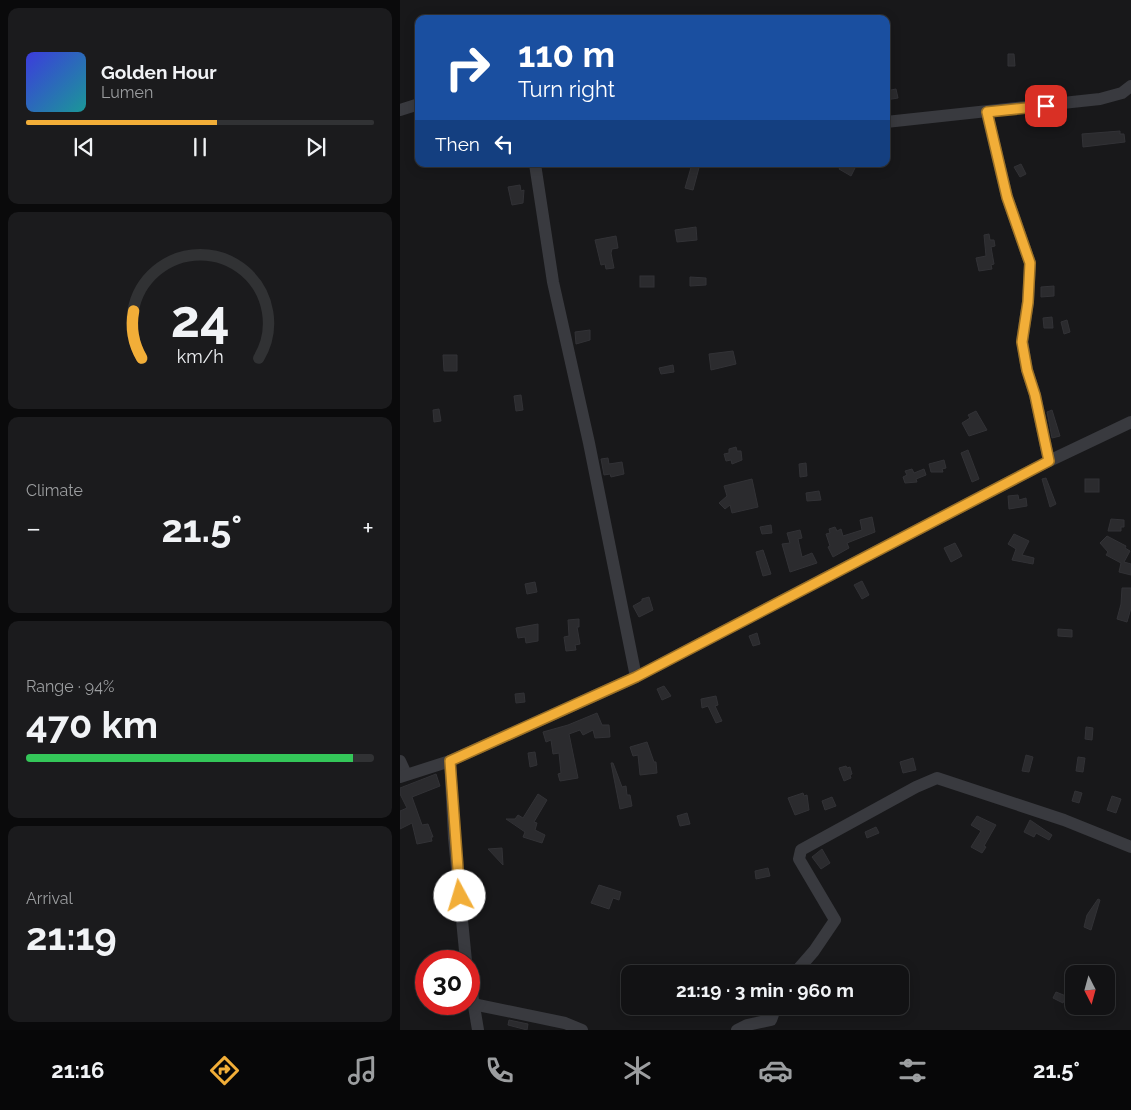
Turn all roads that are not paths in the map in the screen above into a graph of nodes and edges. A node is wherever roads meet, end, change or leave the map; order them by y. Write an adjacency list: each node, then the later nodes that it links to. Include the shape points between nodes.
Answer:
1 (1131, 86): 4 (street, via 1122,93 1100,99)
2 (415, 105): 3 (street)
3 (400, 110)
4 (987, 112): 5 (street); 8 (street, via 1007,197 1030,263 1022,342)
5 (890, 122)
6 (535, 167): 9 (street, via 553,282)
7 (1131, 422): 8 (street)
8 (1049, 461): 9 (street)
9 (636, 677): 11 (street)
10 (400, 761): 12 (street)
11 (450, 761): 12 (street); 14 (street)
12 (403, 775)
13 (1131, 847): 15 (street, via 1064,820 937,778 801,850 799,860 835,920)
14 (465, 950)
15 (802, 965)
16 (480, 1005): 20 (street, via 565,1023)
17 (475, 1015): 19 (street)
18 (773, 1015): 21 (street, via 771,1020)
19 (478, 1030)
20 (582, 1030)
21 (737, 1030)

